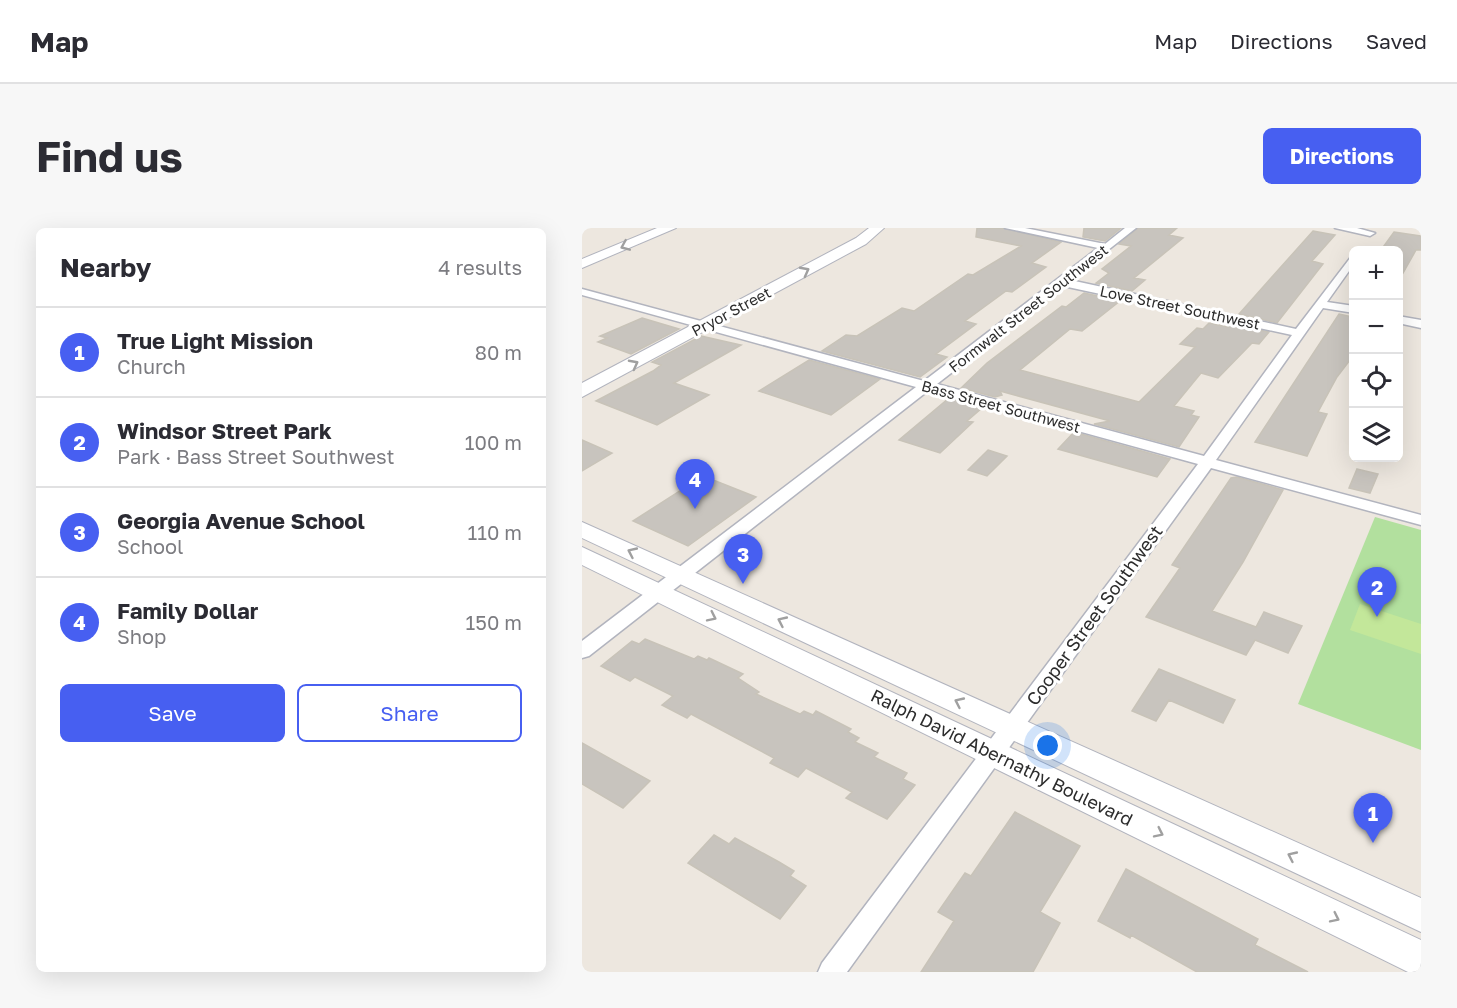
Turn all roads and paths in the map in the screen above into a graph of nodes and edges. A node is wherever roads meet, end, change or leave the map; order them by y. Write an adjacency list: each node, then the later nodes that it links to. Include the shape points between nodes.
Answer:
1 (669, 228): 9 (main road, one-way to 9)
2 (877, 228): 16 (main road, Pryor Street, one-way to 2, via 861,241)
3 (1010, 228): 7 (street)
4 (1131, 228): 7 (street, Formwalt Street Southwest)
5 (1340, 228): 6 (street)
6 (1369, 234)
7 (1107, 247): 10 (street, Formwalt Street Southwest)
8 (1349, 262): 12 (street, Cooper Street Southwest)
9 (582, 264)
10 (1062, 282): 17 (street, Love Street Southwest); 18 (street, Formwalt Street Southwest)
11 (582, 292): 16 (street, Bass Street Southwest)
12 (1320, 304): 13 (street); 17 (street, Cooper Street Southwest)
13 (1349, 309)
14 (1403, 320): 15 (street)
15 (1421, 324)
16 (704, 326): 18 (street, Bass Street Southwest); 19 (main road, Pryor Street, one-way to 16)
17 (1299, 333): 20 (street, Cooper Street Southwest)
18 (925, 387): 20 (street, Bass Street Southwest); 24 (street, Formwalt Street Southwest)
19 (582, 391)
20 (1208, 461): 21 (street, Bass Street Southwest); 27 (street, Cooper Street Southwest)
21 (1421, 520)
22 (582, 529): 24 (main road, Ralph David Abernathy Boulevard, one-way to 22)
23 (582, 555): 25 (main road, Ralph David Abernathy Boulevard)
24 (682, 575): 25 (street, Formwalt Street Southwest); 27 (main road, Ralph David Abernathy Boulevard, one-way to 24)
25 (660, 592): 26 (street, Formwalt Street Southwest); 28 (main road, Ralph David Abernathy Boulevard, one-way to 28)
26 (582, 651)
27 (1012, 726): 28 (street, Cooper Street Southwest); 29 (main road, Ralph David Abernathy Boulevard, one-way to 27)
28 (993, 753): 30 (main road, Ralph David Abernathy Boulevard, one-way to 30); 31 (street, Cooper Street Southwest)
29 (1421, 915)
30 (1421, 960)
31 (831, 972)

